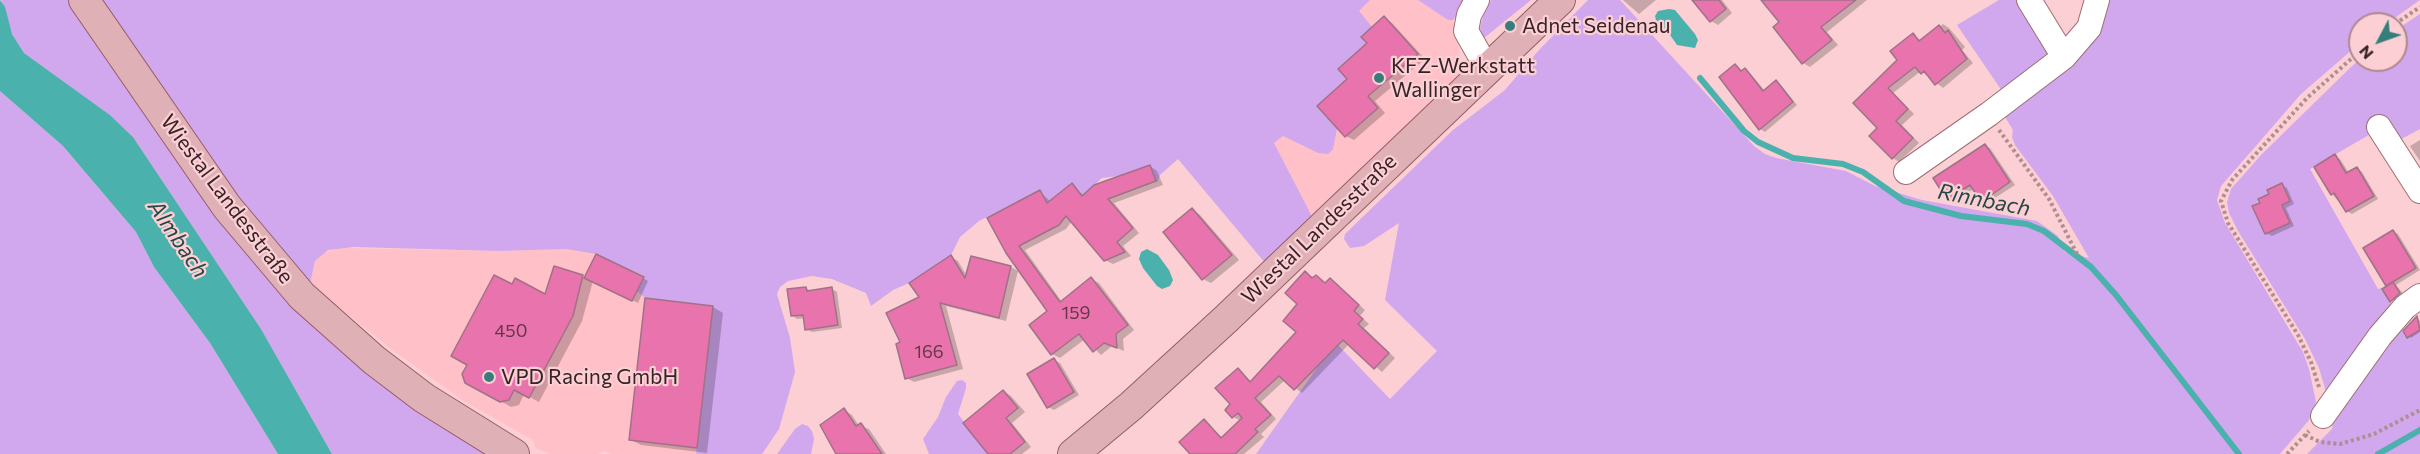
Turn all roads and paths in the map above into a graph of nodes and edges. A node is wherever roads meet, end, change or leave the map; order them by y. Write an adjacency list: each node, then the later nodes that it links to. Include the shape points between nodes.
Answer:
1 (84, 0): 18 (main road, Wiestal Landesstraße, via 228,207 302,296 365,353 424,398)
2 (1477, 0): 8 (street, via 1466,31)
3 (1560, 0): 8 (main road, Wiestal Landesstraße)
4 (2029, 0): 6 (street)
5 (2097, 0): 6 (street, via 2089,28)
6 (2064, 57): 9 (street)
7 (2348, 62): 16 (path, via 2307,98 2232,180 2221,201 2228,223 2311,362)
8 (1487, 68): 19 (main road, Wiestal Landesstraße, via 1226,319)
9 (1989, 114): 11 (street); 13 (path, via 2049,199)
10 (2379, 127): 12 (street)
11 (1906, 172)
12 (2420, 191)
13 (2077, 254)
14 (2420, 296): 16 (street, via 2385,329)
15 (2420, 410): 17 (path, via 2374,434 2340,444 2320,442)
16 (2323, 416): 17 (path)
17 (2305, 435): 20 (path)
18 (514, 454)
19 (1073, 454)
20 (2287, 454)

